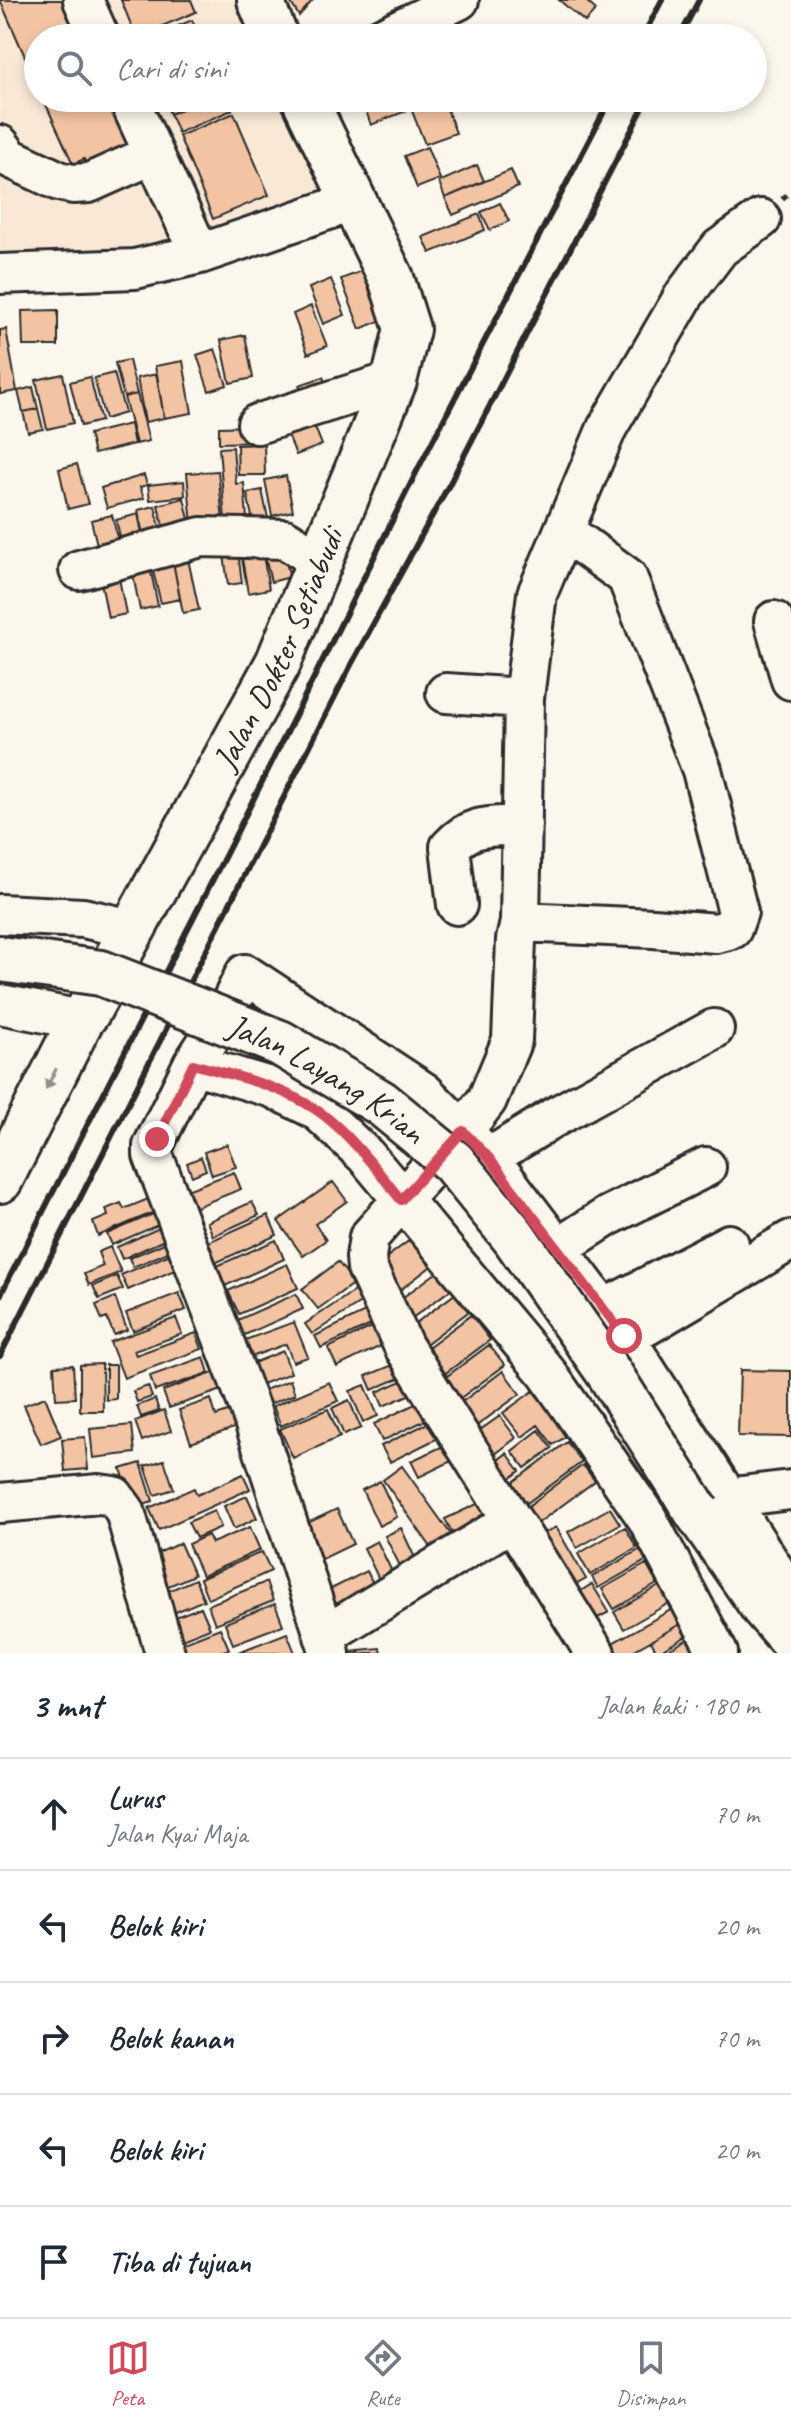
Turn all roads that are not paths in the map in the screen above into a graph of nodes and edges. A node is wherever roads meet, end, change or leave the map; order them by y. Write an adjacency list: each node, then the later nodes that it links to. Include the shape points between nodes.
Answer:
1 (83, 0): 4 (street)
2 (260, 0): 5 (main road)
3 (459, 0): 6 (street)
4 (94, 24)
5 (270, 24)
6 (410, 24)
7 (134, 112): 10 (street)
8 (311, 112): 11 (main road, Jalan Dokter Setiabudi)
9 (0, 145): 10 (street, via 10,158 73,184 89,183)
10 (154, 154): 13 (street)
11 (354, 201): 13 (street); 15 (main road, Jalan Dokter Setiabudi, via 391,278 407,329)
12 (761, 219): 17 (street, via 720,248 685,294 607,428)
13 (200, 254): 14 (street, via 135,269)
14 (0, 274)
15 (394, 381): 16 (street); 18 (main road, Jalan Dokter Setiabudi)
16 (257, 424)
17 (564, 531): 23 (street, via 537,594); 27 (street, via 627,577 702,770 738,912 732,929 716,933)
18 (320, 561): 19 (street, via 285,539 201,537); 28 (main road, Jalan Dokter Setiabudi, via 278,663)
19 (79, 570)
20 (774, 621): 21 (street)
21 (791, 680)
22 (446, 693): 23 (street)
23 (524, 698): 24 (street)
24 (522, 825): 25 (street, via 473,828 450,847); 27 (street)
25 (457, 905)
26 (0, 914): 28 (street, via 83,918)
27 (520, 922): 34 (street, via 512,1040)
28 (124, 943): 31 (main road, Jalan Dokter Setiabudi)
29 (0, 959): 44 (main road, Jalan Layang Krian, bridge, via 101,973 280,1043 381,1103 453,1162)
30 (0, 1004): 31 (street)
31 (84, 1016): 36 (main road, Jalan Dokter Setiabudi, one-way to 36)
32 (714, 1029): 34 (street, via 553,1118)
33 (197, 1059): 34 (street, via 245,974 424,1092); 37 (street, via 317,1110 366,1156); 48 (street, via 153,1155 251,1412)
34 (467, 1145): 37 (street); 40 (street)
35 (706, 1167): 40 (street, via 608,1216)
36 (0, 1180)
37 (412, 1187): 45 (street, via 369,1237 367,1268 404,1347); 51 (street, via 647,1518)
38 (791, 1240): 41 (street, via 646,1326)
39 (729, 1244): 41 (street)
40 (558, 1248): 41 (street)
41 (614, 1323): 44 (street)
42 (791, 1490): 44 (street)
43 (0, 1503): 49 (street, via 114,1496 125,1511)
44 (712, 1505): 46 (street); 47 (main road, Jalan Layang Krian, via 763,1607)
45 (512, 1521): 48 (street); 50 (street)
46 (791, 1596)
47 (791, 1639)
48 (327, 1645)
49 (165, 1653)
50 (595, 1653)
51 (718, 1653)

